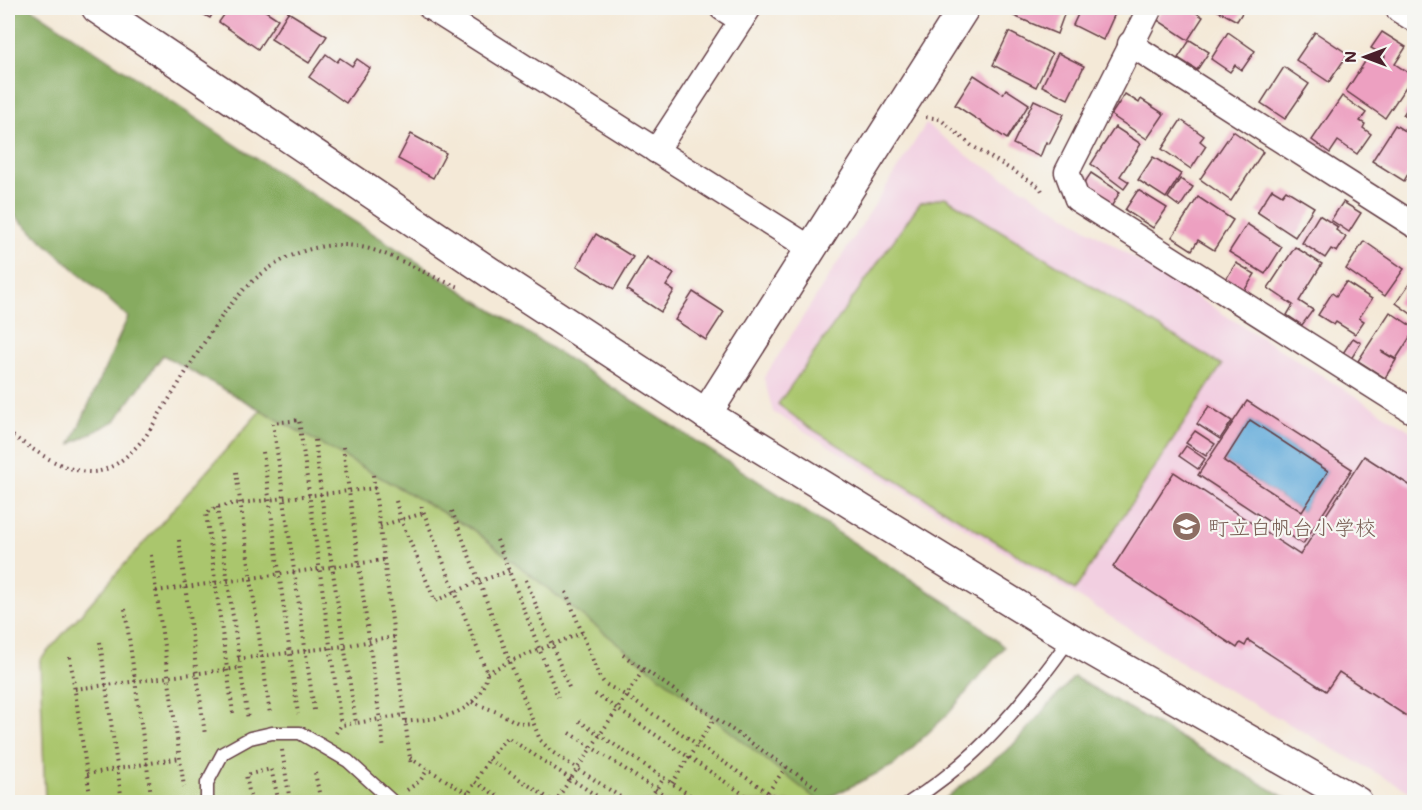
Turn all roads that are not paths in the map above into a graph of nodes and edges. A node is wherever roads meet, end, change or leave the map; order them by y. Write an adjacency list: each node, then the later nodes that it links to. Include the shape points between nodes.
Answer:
1 (97, 8): 13 (street)
2 (431, 8): 9 (street)
3 (964, 8): 11 (street)
4 (1150, 8): 8 (street)
5 (1401, 8): 7 (street)
6 (737, 12): 9 (street)
7 (1414, 16)
8 (1130, 44): 10 (street); 12 (street, via 1067,172 1077,199)
9 (656, 151): 11 (street)
10 (1414, 225)
11 (810, 248): 13 (street)
12 (1414, 412)
13 (706, 414): 14 (street)
14 (1070, 638): 17 (lane, via 1001,727 967,761); 18 (street)
15 (397, 798): 16 (lane, via 348,761 300,733 277,733 250,738 223,753 207,783)
16 (207, 802)
17 (910, 802)
18 (1357, 802)

